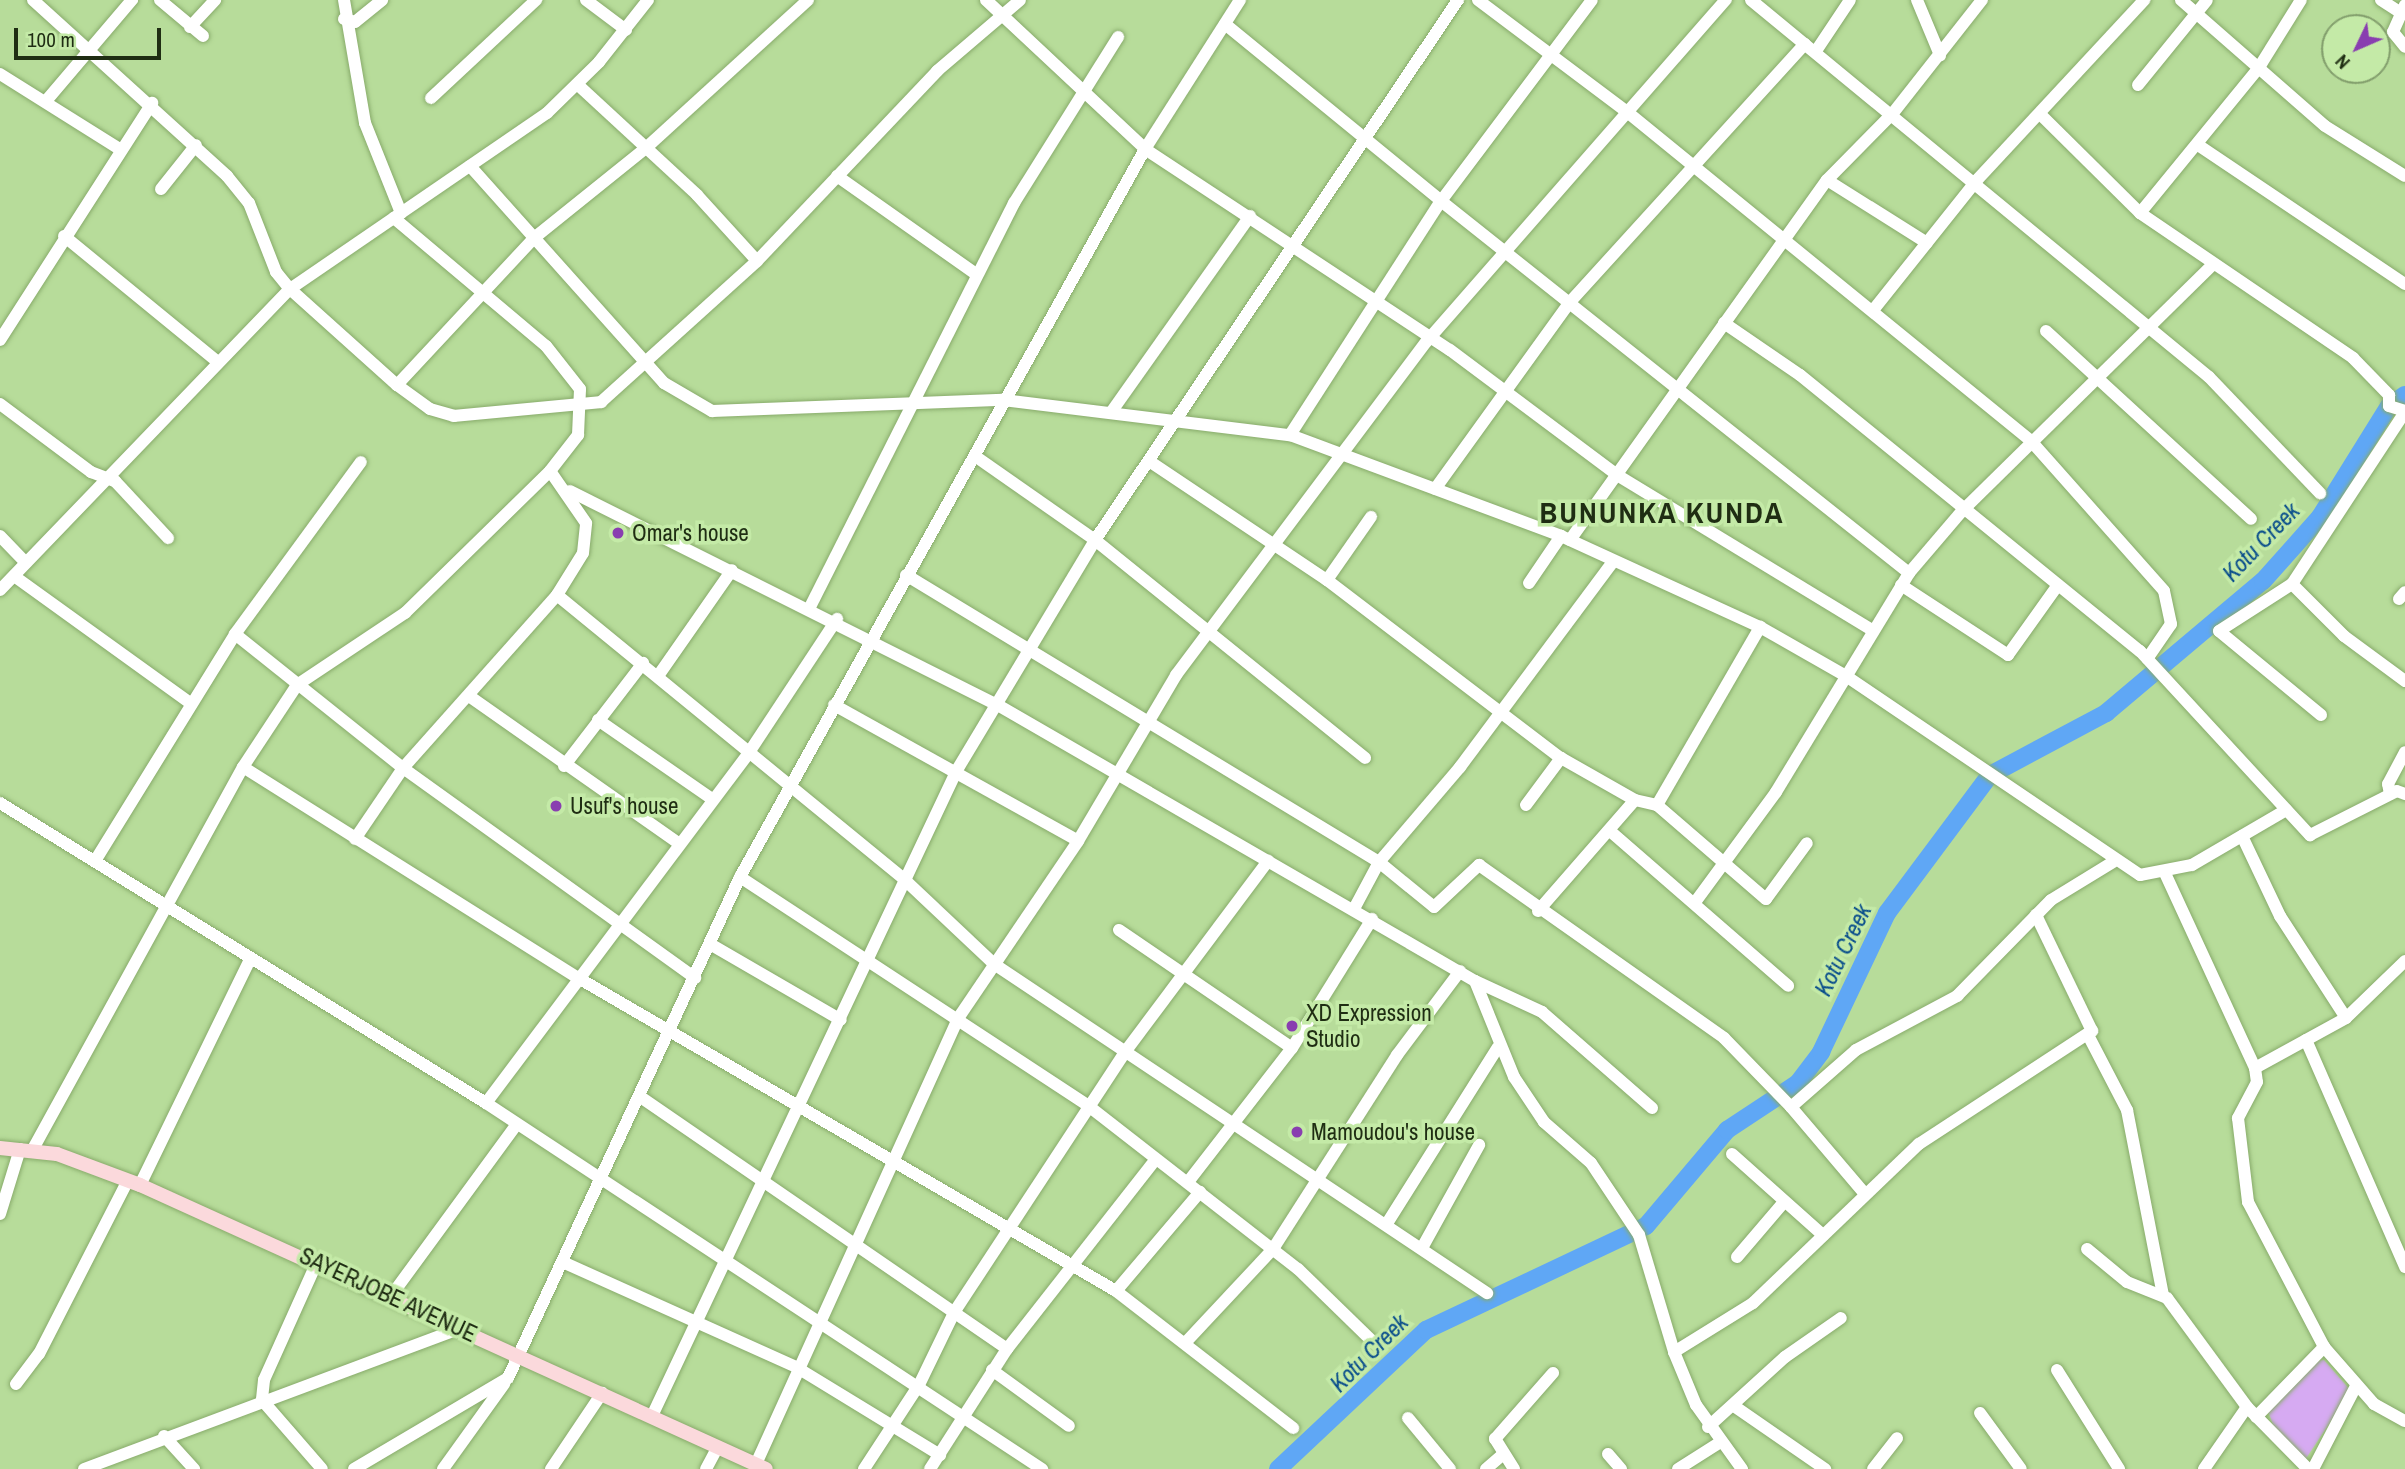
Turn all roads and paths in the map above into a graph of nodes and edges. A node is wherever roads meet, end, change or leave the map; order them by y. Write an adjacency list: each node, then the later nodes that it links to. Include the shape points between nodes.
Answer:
1 (33, 0): 37 (street)
2 (132, 0): 37 (street)
3 (160, 0): 32 (street)
4 (215, 0): 32 (street)
5 (344, 0): 30 (street)
6 (382, 0): 30 (street, via 355,22)
7 (536, 0): 46 (street)
8 (586, 0): 33 (street)
9 (648, 0): 33 (street)
10 (808, 0): 56 (street)
11 (986, 0): 29 (street)
12 (1020, 0): 29 (street)
13 (1240, 0): 31 (street)
14 (1458, 0): 52 (street)
15 (1478, 0): 39 (street)
16 (1591, 0): 39 (street)
17 (1726, 0): 49 (street)
18 (1751, 0): 38 (street)
19 (1850, 0): 38 (street)
20 (1917, 0): 40 (street)
21 (1983, 0): 40 (street)
22 (2144, 0): 51 (street)
23 (2181, 0): 28 (street)
24 (2207, 0): 28 (street)
25 (2301, 0): 41 (street)
26 (2381, 0): 27 (street)
27 (2403, 9): 36 (street, via 2393,32)
28 (2196, 15): 41 (street); 44 (street)
29 (1002, 16): 45 (street); 60 (street, via 937,71)
30 (344, 19): 67 (street, via 365,123)
31 (1225, 24): 52 (street); 57 (street)
32 (190, 27): 34 (street)
33 (626, 30): 43 (street)
34 (203, 36)
35 (1118, 37): 45 (street)
36 (2405, 47)
37 (91, 48): 47 (street); 48 (street)
38 (1810, 48): 50 (street); 59 (street)
39 (1549, 55): 49 (street); 65 (street)
40 (1940, 55): 50 (street)
41 (2258, 69): 54 (street); 61 (street, via 2325,126)
42 (0, 74): 47 (street)
43 (578, 85): 56 (street); 58 (street)
44 (2138, 85)
45 (1080, 92): 57 (street); 77 (street)
46 (432, 98)
47 (46, 100): 55 (street)
48 (152, 103): 53 (street); 55 (street)
49 (1626, 111): 59 (street); 74 (street)
50 (1893, 113): 62 (street); 63 (street)
51 (2042, 116): 63 (street); 66 (street)
52 (1363, 140): 65 (street); 72 (street)
53 (195, 145): 64 (street); 79 (street, via 249,203 276,272)
54 (2198, 145): 66 (street); 78 (street)
55 (118, 148): 69 (street)
56 (647, 148): 70 (street); 75 (street)
57 (1145, 149): 68 (street); 95 (street)
58 (470, 166): 67 (street); 70 (street)
59 (1694, 168): 71 (street); 82 (street)
60 (837, 176): 75 (street); 77 (street)
61 (2405, 176)
62 (1827, 180): 71 (street); 73 (street)
63 (1977, 180): 73 (street); 85 (street)
64 (161, 189)
65 (1441, 201): 74 (street); 81 (street)
66 (2140, 213): 76 (street)
67 (398, 215): 79 (street); 80 (street)
68 (1250, 216): 72 (street); 99 (street)
69 (64, 236): 87 (street); 89 (street)
70 (534, 238): 80 (street); 90 (street)
71 (1783, 239): 83 (street); 84 (street)
72 (1290, 242): 81 (street); 101 (street)
73 (1927, 243): 83 (street)
74 (1502, 250): 82 (street); 88 (street)
75 (757, 261): 90 (street)
76 (2212, 265): 85 (street); 100 (street, via 2353,358 2389,395 2389,406)
77 (976, 274): 96 (street)
78 (2405, 284)
79 (290, 289): 89 (street); 92 (street)
80 (482, 296): 92 (street); 98 (street, via 546,345 580,389)
81 (1372, 300): 88 (street); 102 (street)
82 (1570, 302): 93 (street); 94 (street)
83 (1874, 309): 103 (street)
84 (1724, 323): 93 (street); 114 (street, via 1800,375)
85 (2151, 330): 91 (street); 113 (street, via 2209,377)
86 (2046, 331): 91 (street)
87 (0, 340)
88 (1427, 341): 94 (street); 104 (street)
89 (218, 362): 110 (street)
90 (646, 363): 96 (street, via 664,383 712,411); 98 (street, via 601,402)
91 (2098, 380): 103 (street); 116 (street)
92 (397, 384): 98 (street, via 430,409 454,416)
93 (1679, 385): 109 (street); 125 (street)
94 (1502, 390): 109 (street); 111 (street)
95 (1003, 400): 96 (street); 99 (street); 105 (street)
96 (919, 401): 135 (street)
97 (0, 404): 110 (street, via 91,472)
98 (583, 406): 108 (street, via 578,435)
99 (1112, 411): 101 (street)
100 (2405, 411): 130 (street)
101 (1178, 421): 102 (street); 107 (street)
102 (1290, 435): 104 (street)
103 (2031, 441): 114 (street); 143 (street, via 2164,591 2171,624)
104 (1348, 452): 111 (street); 121 (street)
105 (975, 456): 120 (street); 126 (street)
106 (361, 462): 140 (street)
107 (1152, 463): 120 (street); 121 (street)
108 (550, 471): 112 (street); 148 (street, via 405,612)
109 (1617, 475): 119 (street); 138 (street)
110 (107, 477): 118 (street); 123 (street)
111 (1434, 489): 119 (street)
112 (570, 491): 124 (street); 134 (street, via 588,538)
113 (2320, 493)
114 (1962, 511): 125 (street); 132 (street)
115 (1371, 517): 128 (street)
116 (2251, 519)
117 (0, 536): 123 (street)
118 (168, 538)
119 (1566, 538): 122 (street); 129 (street)
120 (1095, 540): 139 (street); 142 (street)
121 (1275, 542): 128 (street); 139 (street)
122 (1613, 562): 137 (street); 153 (street)
123 (26, 563): 127 (street)
124 (732, 570): 135 (street); 145 (street)
125 (1909, 573): 131 (street)
126 (906, 575): 141 (street); 142 (street)
127 (13, 576): 133 (street); 150 (street)
128 (1327, 580): 153 (street)
129 (1529, 583)
130 (2292, 583): 147 (street, via 2344,636); 154 (street, via 2219,631)
131 (1901, 585): 132 (street, via 2008,656); 138 (street)
132 (2058, 585): 143 (street)
133 (0, 590)
134 (557, 595): 144 (street); 149 (street)
135 (810, 607): 136 (street)
136 (837, 619): 141 (street); 158 (street)
137 (1760, 627): 146 (street); 172 (street)
138 (1870, 629): 146 (street)
139 (1208, 632): 156 (street); 159 (street)
140 (235, 634): 148 (street); 150 (street)
141 (870, 638): 151 (street); 152 (street)
142 (1032, 646): 151 (street); 156 (street)
143 (2147, 659): 174 (street)
144 (643, 663): 145 (street); 155 (street)
145 (658, 676): 158 (street)
146 (1846, 676): 184 (street); 185 (street)
147 (2405, 681)
148 (297, 685): 161 (street); 163 (street)
149 (469, 695): 162 (street); 163 (street)
150 (190, 703): 181 (street)
151 (996, 704): 164 (street); 165 (street)
152 (834, 705): 164 (street); 166 (street)
153 (1500, 712): 160 (street); 183 (street)
154 (2321, 715)
155 (598, 720): 162 (street); 169 (street)
156 (1146, 723): 165 (street); 183 (street)
157 (2405, 752): 167 (street, via 2388,784)
158 (748, 754): 166 (street); 169 (street)
159 (1365, 758)
160 (1561, 758): 170 (street); 173 (street)
161 (243, 766): 177 (street); 190 (street)
162 (565, 766): 179 (street)
163 (403, 768): 177 (street); 195 (street)
164 (957, 770): 178 (street); 188 (street)
165 (1118, 778): 178 (street); 182 (street)
166 (790, 788): 187 (street); 188 (street)
167 (2390, 794): 168 (street); 174 (street, via 2310,835)
168 (2405, 794)
169 (712, 799): 179 (street)
170 (1635, 800): 172 (street); 175 (street)
171 (0, 803): 181 (street)
172 (1657, 804): 185 (street)
173 (1526, 806)
174 (2286, 810): 176 (street)
175 (1610, 831): 189 (street); 192 (street)
176 (2242, 836): 186 (street, via 2192,865); 208 (street, via 2280,916)
177 (355, 839): 205 (street)
178 (1078, 841): 201 (street)
179 (677, 843): 195 (street)
180 (1807, 843): 185 (street, via 1766,899)
181 (95, 861): 190 (street)
182 (1268, 861): 191 (street); 203 (street)
183 (1379, 862): 191 (street); 192 (street, via 1434,907 1479,865)
184 (2113, 862): 186 (street, via 2140,875); 193 (street)
185 (1726, 866): 189 (street)
186 (2164, 871): 217 (street)
187 (740, 877): 197 (street); 200 (street)
188 (906, 881): 200 (street); 201 (street)
189 (1696, 901): 207 (street)
190 (170, 904): 198 (street); 228 (street)
191 (1355, 907): 194 (street)
192 (1538, 911): 220 (street, via 1724,1038)
193 (2036, 915): 212 (street, via 2093,1023); 220 (street, via 1957,996 1856,1050)
194 (1373, 919): 202 (street); 215 (street)
195 (622, 921): 204 (street); 205 (street)
196 (1119, 930): 203 (street)
197 (710, 944): 204 (street); 209 (street)
198 (250, 959): 219 (street); 236 (street)
199 (2405, 961): 208 (street)
200 (867, 964): 209 (street); 210 (street)
201 (994, 964): 210 (street); 216 (street)
202 (1460, 971): 206 (street); 232 (street, via 1397,1055)
203 (1182, 977): 215 (street); 216 (street)
204 (695, 978): 211 (street)
205 (580, 979): 211 (street); 219 (street)
206 (1475, 981): 214 (street); 223 (street, via 1542,1012)
207 (1788, 986)
208 (2346, 1018): 213 (street)
209 (841, 1020): 221 (street)
210 (957, 1020): 222 (street); 231 (street)
211 (671, 1032): 218 (street); 221 (street)
212 (2088, 1035): 238 (street, via 1938,1129); 257 (street, via 2127,1110)
213 (2306, 1040): 217 (street); 252 (street)
214 (1498, 1047): 241 (street); 267 (street, via 1535,1110 1580,1149 1637,1231)
215 (1292, 1048): 225 (street)
216 (1125, 1052): 222 (street); 225 (street)
217 (2255, 1068): 265 (street, via 2257,1082 2238,1118 2248,1202)
218 (642, 1098): 233 (street); 234 (street)
219 (486, 1103): 224 (street)
220 (1787, 1103): 238 (street)
221 (801, 1105): 231 (street); 233 (street)
222 (1091, 1108): 230 (street); 242 (street)
223 (1652, 1108)
224 (516, 1125): 234 (street); 256 (street)
225 (1235, 1125): 232 (street); 235 (street)
226 (1479, 1145): 245 (street)
227 (0, 1148): 228 (main road, SAYERJOBE AVENUE)
228 (26, 1149): 236 (main road, SAYERJOBE AVENUE); 240 (street)
229 (1732, 1154): 239 (street)
230 (1155, 1160): 235 (street); 253 (street)
231 (891, 1162): 242 (street); 244 (street)
232 (1320, 1179): 241 (street); 246 (street)
233 (763, 1181): 244 (street); 249 (street)
234 (604, 1182): 249 (street); 251 (street)
235 (1188, 1182): 237 (street)
236 (134, 1183): 250 (main road, SAYERJOBE AVENUE); 274 (street, via 39,1354)
237 (1200, 1192): 246 (street); 254 (street)
238 (1865, 1194): 243 (street)
239 (1784, 1202): 243 (street); 248 (street)
240 (0, 1214)
241 (1386, 1225): 245 (street)
242 (1010, 1233): 253 (street); 258 (street)
243 (1823, 1235): 267 (street, via 1733,1321)
244 (853, 1244): 258 (street); 261 (street)
245 (1422, 1248): 255 (street)
246 (1273, 1249): 263 (street); 264 (street)
247 (2087, 1249): 257 (street, via 2127,1282)
248 (1737, 1257)
249 (726, 1258): 260 (street); 261 (street)
250 (317, 1262): 256 (main road, SAYERJOBE AVENUE); 278 (street, via 264,1380)
251 (567, 1264): 260 (street); 268 (street)
252 (2405, 1267)
253 (1071, 1268): 254 (street); 266 (street)
254 (1116, 1291): 263 (street)
255 (1487, 1293)
256 (391, 1296): 262 (main road, SAYERJOBE AVENUE)
257 (2163, 1296): 280 (street)
258 (955, 1311): 266 (street); 275 (street)
259 (1841, 1318): 279 (street, via 1785,1357)
260 (700, 1320): 269 (street); 282 (street)
261 (818, 1321): 269 (street); 275 (street)
262 (461, 1328): 268 (main road, SAYERJOBE AVENUE); 278 (street)
263 (1186, 1342): 290 (street)
264 (1373, 1342)
265 (2324, 1348): 276 (street); 284 (street)
266 (1007, 1349): 270 (street)
267 (1675, 1352): 289 (street)
268 (520, 1355): 273 (street); 277 (main road, SAYERJOBE AVENUE)
269 (796, 1367): 287 (street); 298 (street)
270 (992, 1370): 283 (street); 288 (street)
271 (2057, 1370): 318 (street)
272 (1553, 1373): 297 (street, via 1494,1439)
273 (508, 1378): 302 (street); 303 (street)
274 (16, 1384)
275 (919, 1385): 283 (street); 287 (street)
276 (2356, 1386): 286 (street); 320 (street)
277 (602, 1393): 282 (main road, SAYERJOBE AVENUE); 304 (street)
278 (262, 1400): 291 (street); 301 (street)
279 (1734, 1406): 289 (street); 315 (street)
280 (2247, 1406): 284 (street); 319 (street)
281 (1980, 1413): 317 (street)
282 (652, 1416): 294 (main road, SAYERJOBE AVENUE)
283 (964, 1416): 296 (street); 308 (street)
284 (2256, 1417): 320 (street)
285 (1408, 1418): 309 (street)
286 (2405, 1421)
287 (894, 1426): 296 (street); 306 (street)
288 (1069, 1426)
289 (1709, 1427): 293 (street)
290 (1293, 1428)
291 (164, 1436): 299 (street); 300 (street)
292 (1897, 1438): 316 (street)
293 (1719, 1443): 313 (street); 314 (street)
294 (716, 1450): 298 (main road, SAYERJOBE AVENUE); 305 (street)
295 (1608, 1454): 312 (street)
296 (940, 1455): 307 (street)
297 (1502, 1455): 310 (street); 311 (street)
298 (761, 1467)
299 (84, 1469)
300 (194, 1469)
301 (322, 1469)
302 (354, 1469)
303 (443, 1469)
304 (551, 1469)
305 (706, 1469)
306 (864, 1469)
307 (930, 1469)
308 (1042, 1469)
309 (1450, 1469)
310 (1486, 1469)
311 (1514, 1469)
312 (1621, 1469)
313 (1678, 1469)
314 (1742, 1469)
315 (1825, 1469)
316 (1873, 1469)
317 (2021, 1469)
318 (2119, 1469)
319 (2204, 1469)
320 (2311, 1469)

